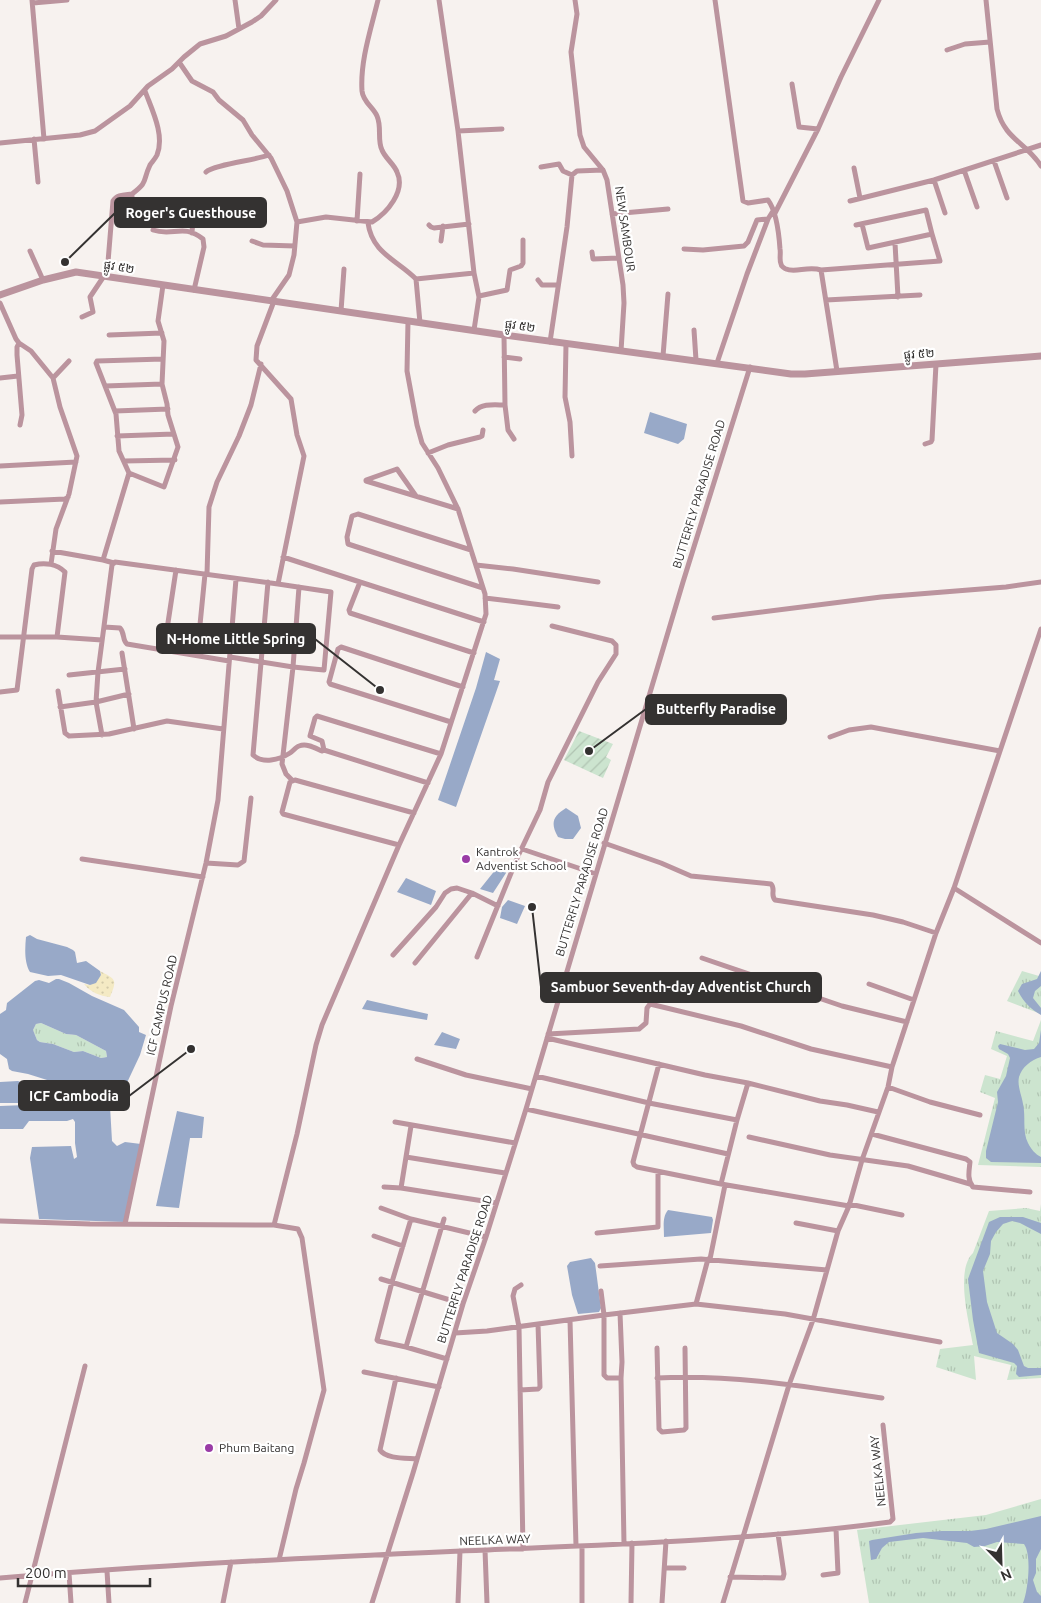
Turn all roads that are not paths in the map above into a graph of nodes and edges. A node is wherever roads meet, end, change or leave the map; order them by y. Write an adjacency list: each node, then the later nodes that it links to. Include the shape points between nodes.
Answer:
1 (67, 0): 10 (street)
2 (236, 0): 11 (street)
3 (276, 0): 11 (street, via 261,16)
4 (378, 0): 51 (street, via 366,52 362,90 379,119 382,151 397,172 399,188 396,198)
5 (439, 0): 19 (street)
6 (575, 0): 30 (street, NEW SAMBOUR, via 577,14 571,52 580,135 584,147)
7 (716, 0): 44 (street, via 741,195 748,203 768,200)
8 (879, 0): 18 (street)
9 (986, 0): 12 (street)
10 (33, 1): 21 (street)
11 (239, 29): 14 (street, via 200,44)
12 (990, 42): 13 (street, via 965,44); 24 (street, via 999,118 1008,132)
13 (947, 50)
14 (179, 62): 16 (street); 25 (street, via 192,81 213,92 243,120)
15 (792, 84): 18 (street, via 799,127)
16 (145, 91): 21 (street, via 95,131); 37 (street, via 158,126 159,147 143,186)
17 (502, 129): 19 (street)
18 (818, 129): 44 (street)
19 (458, 130): 53 (street)
20 (34, 139): 21 (street); 22 (street); 36 (street)
21 (44, 139)
22 (0, 143)
23 (1041, 145): 24 (street)
24 (1029, 150): 26 (street); 28 (street)
25 (269, 155): 32 (street, via 210,168); 50 (street, via 287,191)
26 (994, 161): 31 (street); 39 (street)
27 (542, 166): 34 (street, via 559,164 565,173)
28 (1041, 166)
29 (854, 168): 38 (street)
30 (603, 170): 34 (street, via 577,171); 46 (street, NEW SAMBOUR)
31 (964, 170): 35 (street); 42 (street)
32 (206, 172)
33 (360, 174): 49 (street)
34 (572, 175): 76 (street)
35 (934, 180): 38 (street); 45 (street)
36 (38, 182)
37 (132, 194): 47 (street); 71 (street, via 117,196 113,201)
38 (860, 198): 40 (street)
39 (1007, 198)
40 (850, 201)
41 (194, 204): 56 (street)
42 (977, 207)
43 (668, 209): 46 (street)
44 (774, 213): 48 (street); 69 (street, via 781,264 785,269)
45 (945, 213)
46 (612, 214): 66 (street, NEW SAMBOUR)
47 (132, 215)
48 (768, 219): 63 (street, via 757,220 744,246); 106 (street)
49 (357, 221): 50 (street, via 326,217); 51 (street)
50 (297, 222): 62 (street)
51 (368, 223): 72 (street, via 369,234 383,253)
52 (430, 224): 54 (street, via 432,228)
53 (468, 224): 54 (street); 70 (street)
54 (443, 226): 60 (street)
55 (154, 230): 56 (street)
56 (192, 233): 77 (street, via 202,237 204,242)
57 (932, 234): 61 (street); 61 (street, via 926,210 859,225 868,248); 67 (street, via 940,261)
58 (523, 240): 80 (street, via 523,263 510,270 508,290)
59 (252, 241): 62 (street, via 264,245)
60 (441, 242)
61 (895, 242): 67 (street)
62 (295, 246): 84 (street, via 289,275)
63 (684, 249)
64 (30, 251): 73 (street)
65 (592, 252): 66 (street, via 593,259)
66 (618, 258): 98 (street, NEW SAMBOUR, via 624,303)
67 (896, 264): 69 (street); 82 (street)
68 (344, 269): 86 (street)
69 (820, 270): 83 (street)
70 (474, 272): 72 (street); 80 (street)
71 (104, 276): 73 (street, ផ្លូវ ៥២, via 76,272); 75 (street, ផ្លូវ ៥២); 87 (street, via 90,297 92,312)
72 (416, 279): 89 (street)
73 (43, 280): 79 (street, ផ្លូវ ៥២)
74 (538, 280): 76 (street, via 542,285)
75 (162, 285): 77 (street, ផ្លូវ ៥២); 92 (street, via 158,321)
76 (558, 285): 95 (street)
77 (194, 290): 84 (street, ផ្លូវ ៥២)
78 (668, 294): 99 (street)
79 (0, 295)
80 (478, 296): 90 (street)
81 (920, 296): 82 (street)
82 (898, 297): 83 (street)
83 (826, 300): 110 (street)
84 (273, 301): 86 (street, ផ្លូវ ៥២); 107 (street, via 257,346 256,358)
85 (0, 303): 96 (street)
86 (340, 311): 88 (street, ផ្លូវ ៥២)
87 (82, 317)
88 (408, 321): 89 (street, ផ្លូវ ៥២); 126 (street, via 407,371 422,443)
89 (420, 323): 90 (street, ផ្លូវ ៥២)
90 (474, 330): 94 (street, ផ្លូវ ៥២)
91 (694, 330): 104 (street)
92 (162, 333): 93 (street); 102 (street)
93 (109, 335)
94 (504, 335): 95 (street, ផ្លូវ ៥២); 101 (street)
95 (550, 342): 97 (street, ផ្លូវ ៥២)
96 (20, 343): 111 (street, via 17,347); 113 (street, via 31,351)
97 (566, 344): 98 (street, ផ្លូវ ៥២); 127 (street, via 565,396)
98 (621, 351): 99 (street, ផ្លូវ ៥២)
99 (663, 356): 104 (street, ផ្លូវ ៥២)
100 (1041, 356): 108 (street, ផ្លូវ ៥២)
101 (504, 357): 103 (street); 116 (street)
102 (163, 359): 114 (street); 115 (street, via 97,361)
103 (520, 359)
104 (696, 360): 106 (street, ផ្លូវ ៥២)
105 (69, 361): 113 (street)
106 (717, 363): 109 (street, ផ្លូវ ៥២)
107 (260, 364): 139 (street, via 291,399 304,456); 145 (street, via 251,406 209,507)
108 (936, 364): 110 (street, ផ្លូវ ៥២); 125 (street, via 932,440)
109 (750, 367): 110 (street, ផ្លូវ ៥២, via 804,374); 194 (street, BUTTERFLY PARADISE ROAD)
110 (837, 371)
111 (18, 376): 112 (street); 120 (street)
112 (0, 378)
113 (53, 378): 130 (street, via 76,451)
114 (162, 384): 115 (street); 117 (street)
115 (105, 386): 118 (street)
116 (505, 405): 119 (street, via 483,406); 124 (street, via 508,430)
117 (168, 410): 118 (street); 122 (street)
118 (115, 411): 123 (street)
119 (475, 411)
120 (20, 425)
121 (483, 430): 126 (street, via 480,437)
122 (174, 434): 123 (street); 128 (street, via 178,447)
123 (117, 436): 129 (street)
124 (514, 439)
125 (925, 444)
126 (428, 453): 136 (street)
127 (572, 456)
128 (175, 460): 129 (street); 132 (street, via 164,487)
129 (124, 461): 132 (street)
130 (76, 462): 131 (street); 134 (street)
131 (0, 466)
132 (129, 473): 140 (street)
133 (416, 496): 133 (street, via 366,481 366,480 397,469); 136 (street)
134 (68, 497): 135 (street); 138 (street)
135 (0, 502)
136 (458, 509): 137 (street)
137 (471, 550): 143 (street); 153 (street, via 358,514 352,516 347,537 348,544)
138 (52, 551): 140 (street); 142 (street)
139 (283, 557): 148 (street); 151 (street)
140 (103, 560): 141 (street)
141 (114, 563): 144 (street); 159 (street)
142 (51, 564): 161 (street, via 32,566); 163 (street, via 65,572)
143 (476, 565): 149 (street); 153 (street)
144 (176, 570): 145 (street); 165 (street)
145 (206, 574): 146 (street); 168 (street)
146 (236, 579): 147 (street); 169 (street, ICF CAMPUS ROAD)
147 (268, 582): 151 (street); 170 (street)
148 (360, 582): 157 (street); 167 (street, via 350,613)
149 (598, 582)
150 (1041, 582): 156 (street, via 881,597)
151 (278, 584): 152 (street)
152 (299, 587): 171 (street); 171 (street, via 329,591 332,595 324,670)
153 (483, 588): 154 (street)
154 (485, 598): 155 (street); 157 (street)
155 (558, 607)
156 (714, 618)
157 (484, 622): 167 (street)
158 (552, 626): 196 (street, via 612,641 616,645 616,654 598,682 548,782 540,810)
159 (104, 627): 164 (street); 165 (street, via 120,628 127,644)
160 (1041, 629): 187 (street)
161 (24, 636): 162 (street); 163 (street); 177 (street, via 17,690)
162 (0, 637)
163 (57, 637): 164 (street)
164 (102, 640): 173 (street)
165 (164, 650): 168 (street)
166 (122, 653): 172 (street)
167 (474, 653): 175 (street)
168 (197, 655): 169 (street)
169 (229, 659): 170 (street); 183 (street, ICF CAMPUS ROAD)
170 (261, 662): 171 (street); 189 (street, via 252,752 254,757 269,760)
171 (293, 667): 189 (street)
172 (125, 669): 173 (street); 178 (street)
173 (98, 672): 174 (street); 179 (street)
174 (69, 675)
175 (463, 688): 181 (street); 181 (street, via 341,647 338,649 330,684)
176 (58, 691): 180 (street)
177 (0, 692)
178 (129, 694): 179 (street); 182 (street)
179 (96, 702): 180 (street); 184 (street)
180 (60, 707): 184 (street, via 66,736)
181 (451, 722): 188 (street)
182 (134, 729): 183 (street, via 167,721); 184 (street)
183 (223, 729): 198 (street, ICF CAMPUS ROAD, via 218,800)
184 (102, 734)
185 (830, 737): 187 (street, via 871,727)
186 (324, 750): 188 (street, via 322,741 310,736 316,716); 189 (street, via 300,746); 191 (street)
187 (1000, 751): 201 (street)
188 (441, 754): 191 (street)
189 (282, 757): 190 (street, via 283,768)
190 (292, 780): 193 (street); 195 (street, via 283,814)
191 (428, 783): 193 (street)
192 (251, 798): 198 (street, via 244,862 238,865)
193 (414, 813): 195 (street)
194 (604, 843): 199 (street, BUTTERFLY PARADISE ROAD); 204 (street, via 691,876 771,884 775,900 873,915)
195 (399, 845): 251 (street, via 322,1026)
196 (522, 849): 199 (street); 203 (street)
197 (82, 859): 200 (street)
198 (206, 863): 200 (street, ICF CAMPUS ROAD)
199 (596, 874): 213 (street, BUTTERFLY PARADISE ROAD)
200 (203, 877): 250 (street, ICF CAMPUS ROAD, via 171,1006)
201 (954, 888): 204 (street); 205 (street)
202 (472, 893): 203 (street); 206 (street, via 450,889); 209 (street)
203 (498, 906): 207 (street)
204 (936, 933): 211 (street)
205 (1041, 943)
206 (393, 955)
207 (477, 957)
208 (702, 958): 212 (street, via 842,1006)
209 (416, 963)
210 (870, 984): 211 (street)
211 (914, 1000): 212 (street)
212 (907, 1022): 216 (street)
213 (547, 1036): 215 (street); 216 (street, via 640,1028 646,1023 650,1004); 217 (street, BUTTERFLY PARADISE ROAD)
214 (417, 1059): 220 (street, via 466,1075)
215 (659, 1064): 218 (street); 221 (street)
216 (892, 1068): 219 (street)
217 (536, 1076): 220 (street, BUTTERFLY PARADISE ROAD); 221 (street)
218 (748, 1083): 223 (street); 225 (street)
219 (888, 1087): 223 (street); 224 (street)
220 (532, 1089): 222 (street, BUTTERFLY PARADISE ROAD)
221 (649, 1103): 225 (street); 228 (street)
222 (526, 1109): 228 (street); 231 (street, BUTTERFLY PARADISE ROAD)
223 (878, 1112): 229 (street)
224 (980, 1115)
225 (737, 1120): 232 (street)
226 (395, 1122): 227 (street)
227 (411, 1126): 231 (street); 233 (street)
228 (640, 1134): 232 (street); 235 (street, via 634,1165)
229 (872, 1134): 234 (street); 237 (street, via 966,1159 970,1162)
230 (750, 1138): 234 (street)
231 (515, 1143): 236 (street, BUTTERFLY PARADISE ROAD)
232 (728, 1154): 238 (street)
233 (406, 1158): 236 (street); 240 (street)
234 (862, 1160): 237 (street, via 908,1166); 243 (street)
235 (658, 1172): 238 (street); 254 (street, via 658,1227)
236 (505, 1173): 242 (street, BUTTERFLY PARADISE ROAD)
237 (970, 1184): 241 (street)
238 (723, 1185): 243 (street); 258 (street)
239 (384, 1187): 240 (street)
240 (401, 1188): 242 (street)
241 (1030, 1192)
242 (496, 1203): 256 (street, BUTTERFLY PARADISE ROAD)
243 (849, 1205): 245 (street); 253 (street)
244 (381, 1208): 246 (street)
245 (902, 1214)
246 (411, 1219): 252 (street); 257 (street)
247 (444, 1219): 252 (street)
248 (0, 1220): 250 (street)
249 (796, 1223): 253 (street)
250 (126, 1224): 251 (street)
251 (274, 1225): 303 (street, via 298,1229 301,1234 324,1388)
252 (442, 1228): 256 (street); 265 (street)
253 (838, 1231): 260 (street)
254 (597, 1233)
255 (374, 1236): 257 (street)
256 (486, 1237): 266 (street, BUTTERFLY PARADISE ROAD)
257 (403, 1246): 262 (street)
258 (709, 1259): 259 (street); 260 (street); 267 (street)
259 (600, 1266)
260 (827, 1270): 271 (street)
261 (381, 1279): 262 (street)
262 (392, 1282): 265 (street); 276 (street, via 377,1340)
263 (521, 1285): 273 (street, via 513,1291)
264 (602, 1291): 269 (street)
265 (423, 1292): 266 (street); 276 (street)
266 (463, 1304): 274 (street, BUTTERFLY PARADISE ROAD)
267 (696, 1304): 268 (street); 271 (street)
268 (620, 1313): 269 (street); 284 (street)
269 (604, 1315): 270 (street); 284 (street, via 604,1375)
270 (570, 1320): 272 (street); 298 (street)
271 (814, 1320): 275 (street); 286 (street)
272 (538, 1324): 273 (street); 288 (street, via 540,1387 538,1390)
273 (518, 1327): 274 (street); 288 (street)
274 (455, 1333): 279 (street, BUTTERFLY PARADISE ROAD)
275 (940, 1342)
276 (406, 1347): 279 (street)
277 (657, 1348): 285 (street)
278 (685, 1348): 282 (street)
279 (447, 1359): 287 (street, BUTTERFLY PARADISE ROAD)
280 (85, 1366): 309 (street)
281 (364, 1372): 283 (street)
282 (686, 1376): 285 (street); 285 (street, via 686,1429 662,1432); 286 (street)
283 (396, 1378): 287 (street); 291 (street, via 380,1450 387,1456)
284 (621, 1378): 297 (street)
285 (657, 1378)
286 (789, 1385): 289 (street); 294 (street)
287 (439, 1387): 291 (street, BUTTERFLY PARADISE ROAD)
288 (520, 1390): 299 (street)
289 (882, 1398)
290 (883, 1424): 292 (street, NEELKA WAY, via 893,1519)
291 (417, 1459): 302 (street, BUTTERFLY PARADISE ROAD)
292 (836, 1529): 293 (street, NEELKA WAY); 310 (street, via 838,1573)
293 (778, 1534): 294 (street, NEELKA WAY); 311 (street, via 783,1578)
294 (743, 1536): 295 (street, NEELKA WAY); 311 (street)
295 (666, 1541): 296 (street, NEELKA WAY); 305 (street)
296 (632, 1543): 297 (street, NEELKA WAY); 321 (street)
297 (624, 1544): 298 (street, NEELKA WAY)
298 (579, 1546): 299 (street, NEELKA WAY); 320 (street)
299 (523, 1548): 300 (street, NEELKA WAY)
300 (485, 1550): 301 (street, NEELKA WAY); 319 (street)
301 (460, 1551): 302 (street, NEELKA WAY); 318 (street)
302 (386, 1555): 303 (street, NEELKA WAY); 317 (street, BUTTERFLY PARADISE ROAD)
303 (279, 1560): 304 (street, NEELKA WAY)
304 (231, 1562): 307 (street, NEELKA WAY); 316 (street)
305 (665, 1568): 306 (street); 322 (street)
306 (684, 1568)
307 (107, 1570): 308 (street, NEELKA WAY); 315 (street)
308 (69, 1573): 309 (street, NEELKA WAY); 314 (street)
309 (32, 1575): 312 (street, NEELKA WAY); 313 (street)
310 (823, 1575)
311 (730, 1577): 323 (street)
312 (0, 1578)
313 (25, 1603)
314 (71, 1603)
315 (109, 1603)
316 (223, 1603)
317 (372, 1603)
318 (458, 1603)
319 (487, 1603)
320 (582, 1603)
321 (631, 1603)
322 (662, 1603)
323 (723, 1603)

